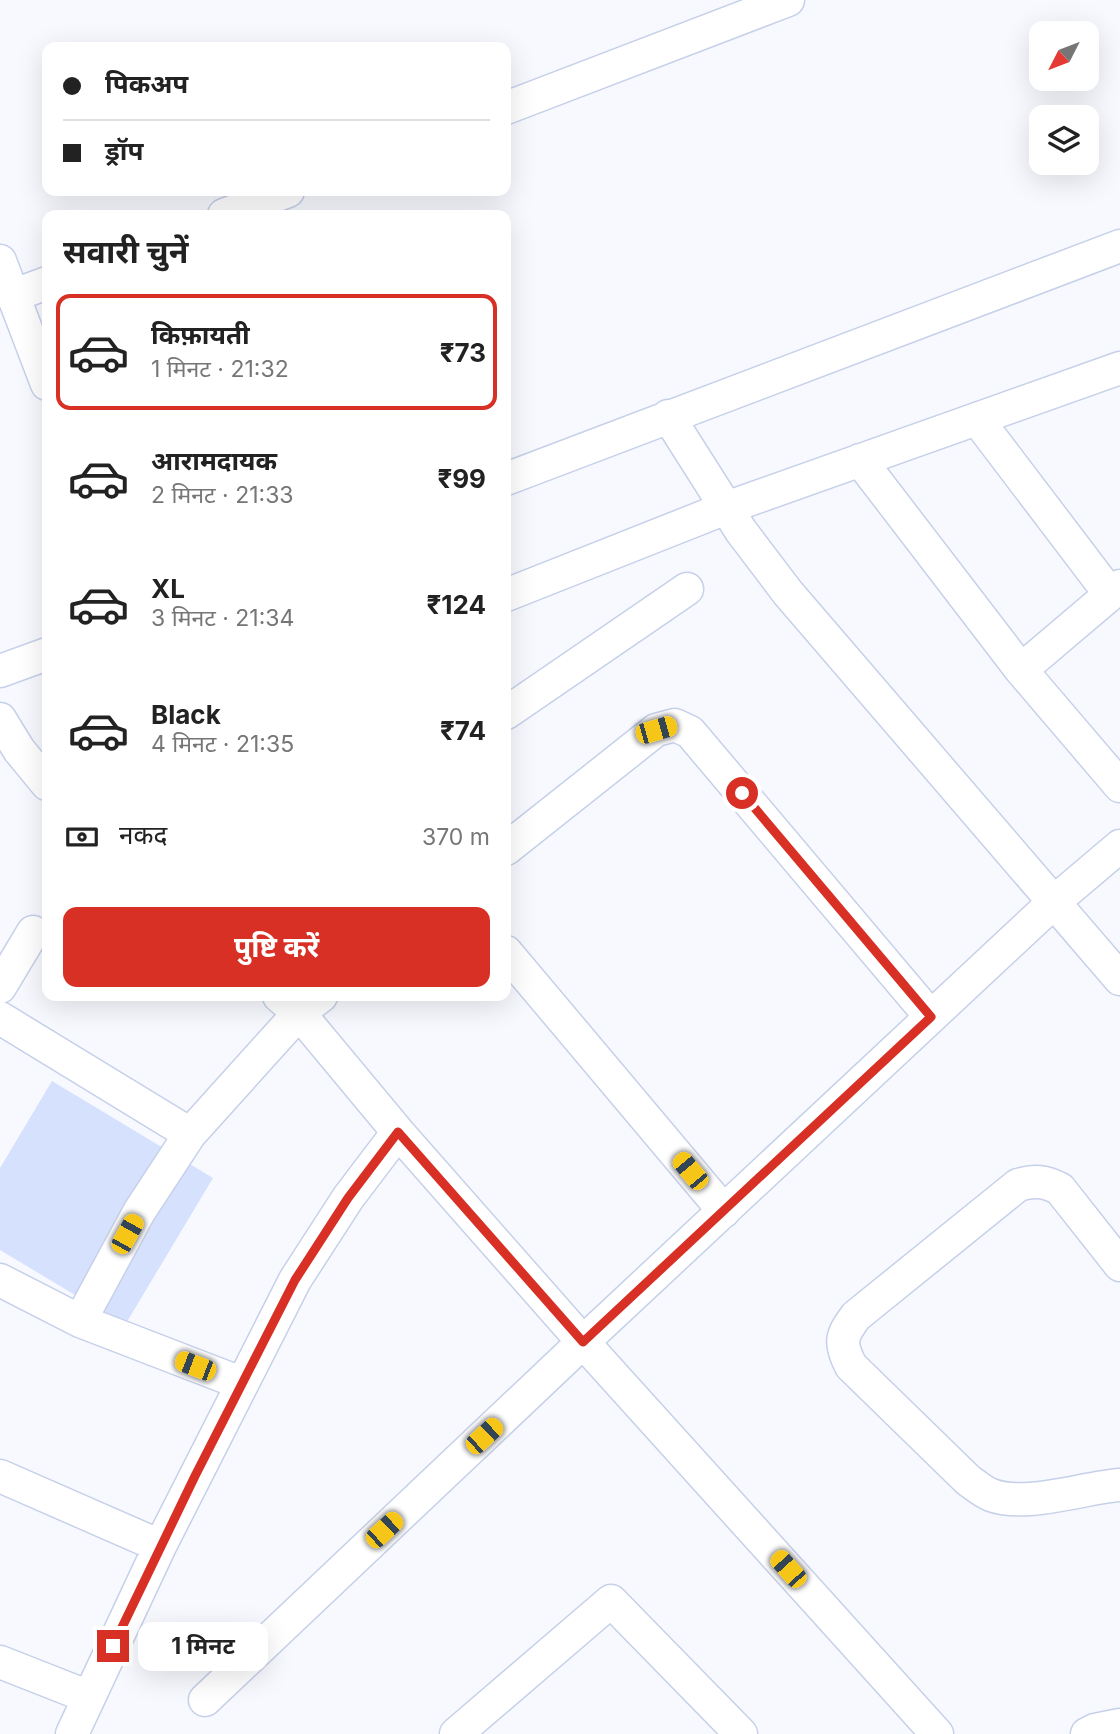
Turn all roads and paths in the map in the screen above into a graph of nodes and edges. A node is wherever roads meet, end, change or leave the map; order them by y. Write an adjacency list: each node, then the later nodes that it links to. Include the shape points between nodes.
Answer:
1 (788, 0): 2 (street)
2 (511, 106)
3 (275, 196): 4 (street)
4 (237, 210)
5 (1120, 246): 11 (street)
6 (0, 261): 8 (street)
7 (42, 285): 8 (street)
8 (12, 296): 10 (street)
9 (1120, 368): 12 (street)
10 (42, 371)
11 (668, 416): 14 (street); 15 (street)
12 (977, 419): 13 (street); 17 (street)
13 (860, 460): 15 (street); 21 (street)
14 (511, 477)
15 (726, 508): 18 (street); 28 (street, via 788,593)
16 (687, 589): 22 (street)
17 (1115, 590): 21 (street)
18 (511, 594)
19 (42, 656): 20 (street)
20 (0, 670)
21 (1021, 670): 25 (street)
22 (511, 710)
23 (0, 719): 24 (street)
24 (42, 778)
25 (1120, 786)
26 (511, 845): 34 (street, via 656,730 675,724 690,732)
27 (1120, 846): 28 (street)
28 (1054, 902): 31 (street); 34 (street)
29 (33, 932): 32 (street)
30 (511, 958): 38 (street)
31 (1120, 979)
32 (0, 987)
33 (299, 1002): 36 (street); 37 (street)
34 (931, 1017): 38 (street)
35 (0, 1018): 37 (street)
36 (398, 1132): 42 (street); 43 (street, via 295,1280)
37 (190, 1134): 41 (street, via 139,1212)
38 (724, 1211): 42 (street)
39 (1120, 1265): 45 (street, via 1060,1189 1048,1182 1018,1185 856,1316 845,1330 842,1348 851,1366 968,1480 989,1494 1032,1499)
40 (0, 1280): 41 (street)
41 (80, 1321): 43 (street)
42 (583, 1342): 49 (street); 54 (street)
43 (241, 1383): 46 (street)
44 (0, 1475): 46 (street)
45 (1120, 1485)
46 (160, 1546): 48 (street)
47 (0, 1662): 48 (street)
48 (89, 1697): 51 (street)
49 (205, 1700)
50 (1120, 1725): 55 (street)
51 (72, 1734)
52 (456, 1734): 53 (street, via 611,1601)
53 (741, 1734)
54 (937, 1734)
55 (1087, 1734)

